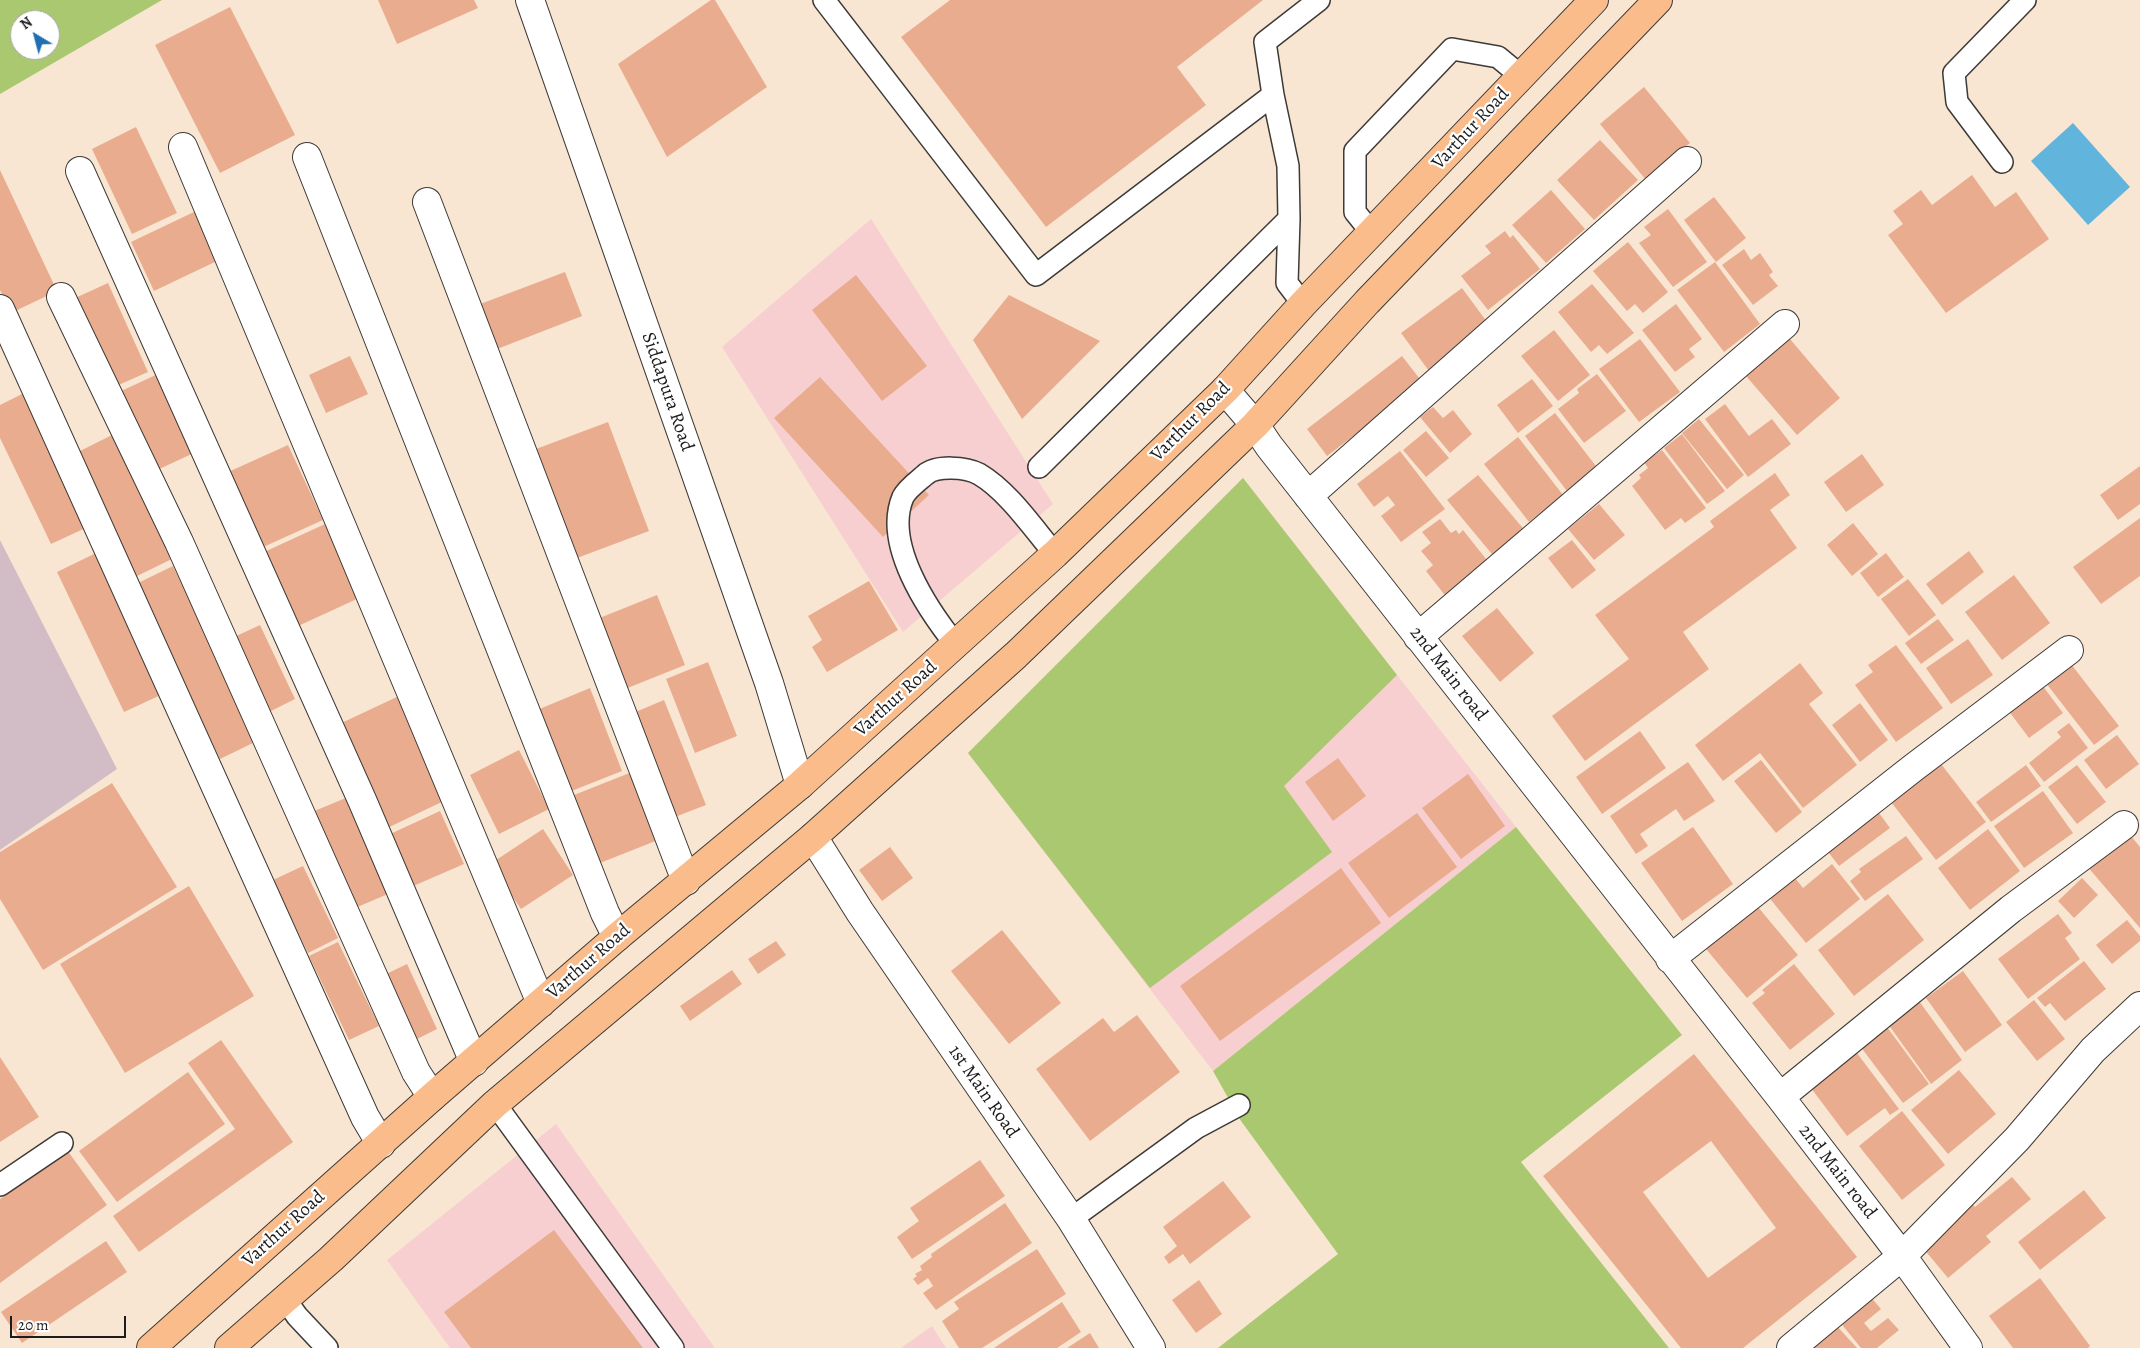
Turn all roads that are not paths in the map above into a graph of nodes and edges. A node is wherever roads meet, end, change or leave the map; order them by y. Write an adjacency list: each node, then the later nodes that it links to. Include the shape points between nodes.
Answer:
1 (530, 0): 29 (street, Siddapura Road, via 769,683)
2 (824, 0): 8 (lane, via 1036,275)
3 (1319, 0): 8 (lane, via 1266,42)
4 (1658, 0): 22 (main road, via 1367,302)
5 (2025, 0): 12 (lane, via 1954,73 1957,102)
6 (1582, 4): 7 (main road, Varthur Road)
7 (1521, 76): 16 (main road, Varthur Road); 16 (lane, via 1498,57 1452,50 1355,151 1355,212)
8 (1273, 95): 15 (lane, via 1288,166)
9 (183, 148): 35 (street)
10 (307, 157): 33 (street)
11 (1687, 161): 24 (street)
12 (2002, 162)
13 (80, 171): 37 (street, via 354,782)
14 (427, 202): 32 (street)
15 (1289, 219): 18 (lane, via 1287,283); 23 (lane)
16 (1372, 234): 18 (main road, Varthur Road)
17 (61, 298): 38 (street, via 179,542 416,1072)
18 (1302, 304): 21 (main road, Varthur Road)
19 (0, 309): 43 (street)
20 (1785, 324): 26 (street)
21 (1225, 390): 22 (street, 2nd Main road); 25 (main road, Varthur Road)
22 (1255, 425): 24 (street, 2nd Main road); 31 (main road, via 1016,655)
23 (1039, 467)
24 (1308, 496): 26 (street, 2nd Main road)
25 (1055, 554): 27 (main road, Varthur Road); 27 (lane, via 1005,496 978,474 953,467 928,472 904,495 898,515 900,542 918,588)
26 (1418, 637): 34 (street, 2nd Main road)
27 (956, 645): 29 (main road, Varthur Road)
28 (2069, 650): 34 (street)
29 (800, 786): 32 (main road, Varthur Road)
30 (2124, 825): 39 (street, via 2011,909)
31 (813, 837): 40 (main road); 45 (street, 1st Main Road, via 860,912)
32 (686, 881): 33 (main road, Varthur Road)
33 (617, 937): 35 (main road, Varthur Road)
34 (1670, 959): 39 (street, 2nd Main road)
35 (541, 1003): 37 (main road, Varthur Road)
36 (2140, 1006): 46 (street, via 2093,1050 2017,1139)
37 (474, 1062): 38 (main road, Varthur Road)
38 (432, 1097): 43 (main road, Varthur Road)
39 (1780, 1097): 46 (street, 2nd Main road)
40 (495, 1104): 47 (main road, via 332,1259); 51 (lane)
41 (1239, 1105): 45 (lane, via 1196,1128)
42 (62, 1143): 44 (lane)
43 (380, 1144): 48 (main road, Varthur Road)
44 (0, 1185)
45 (1071, 1219): 52 (street, 1st Main Road)
46 (1902, 1256): 53 (street); 54 (street, 2nd Main road)
47 (285, 1299): 49 (main road); 50 (lane)
48 (151, 1348)
49 (229, 1348)
50 (326, 1348)
51 (673, 1348)
52 (1151, 1348)
53 (1791, 1348)
54 (1968, 1348)

